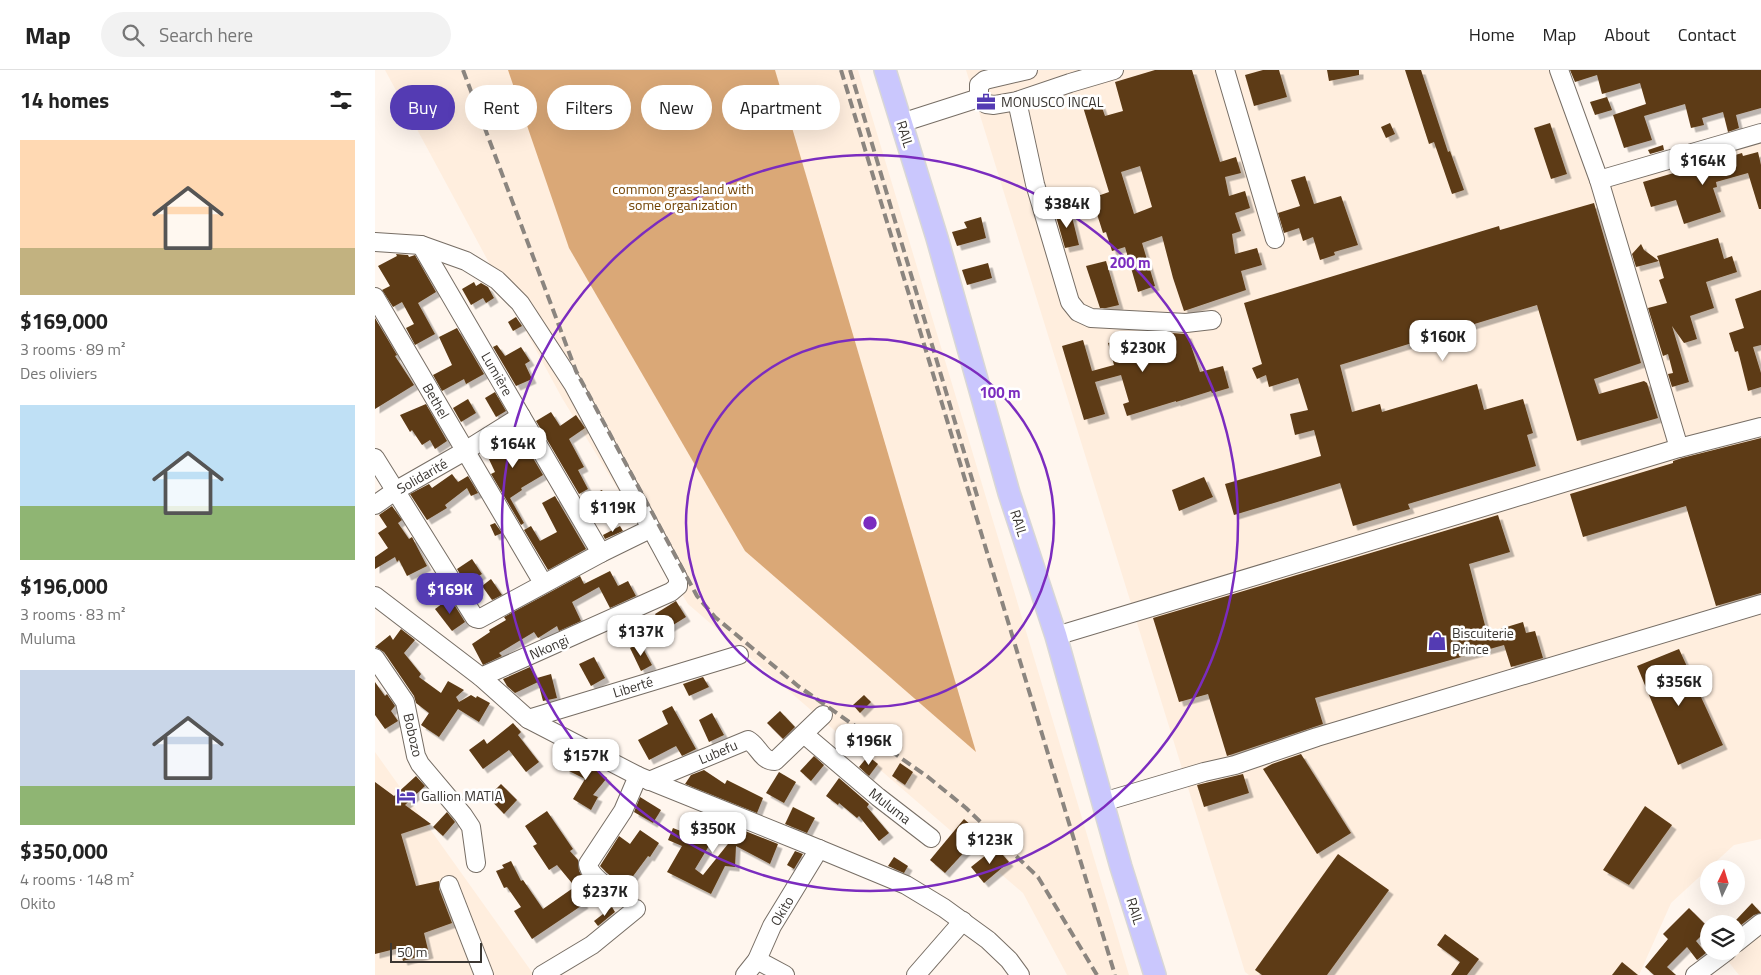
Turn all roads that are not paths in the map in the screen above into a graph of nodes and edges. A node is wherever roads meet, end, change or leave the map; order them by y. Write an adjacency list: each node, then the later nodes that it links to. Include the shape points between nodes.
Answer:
1 (885, 70): 8 (main road, RAIL)
2 (1028, 70): 6 (street, via 985,80 979,84)
3 (1114, 70): 7 (street)
4 (1225, 70): 11 (street)
5 (1559, 70): 10 (street)
6 (979, 98): 7 (street, via 985,104 994,105); 8 (street)
7 (1017, 101): 15 (street, via 1035,184 1070,302 1078,312 1091,318 1186,323)
8 (901, 123): 28 (main road, RAIL, via 1009,492)
9 (1761, 132): 10 (street)
10 (1599, 180): 18 (street)
11 (1275, 239)
12 (375, 242): 13 (street)
13 (421, 245): 16 (street, Lumière); 23 (street, via 467,261 497,280 520,303 573,384)
14 (375, 297): 19 (street, Bethel)
15 (1212, 320)
16 (521, 416): 19 (street, Solidarité); 24 (street, Lumière)
17 (1761, 427): 18 (street)
18 (1679, 448): 28 (street)
19 (465, 451): 21 (street, Solidarité); 25 (street, Bethel)
20 (375, 458): 21 (street)
21 (395, 491): 22 (street, Solidarité); 25 (street, via 475,618 479,619)
22 (375, 505)
23 (650, 529): 24 (street); 31 (street, Nkongi, via 678,578 678,586 671,592)
24 (601, 553): 25 (street)
25 (543, 583)
26 (375, 596): 31 (street)
27 (1761, 604): 36 (street)
28 (1056, 636): 36 (main road, RAIL)
29 (739, 655): 33 (street, Liberté)
30 (375, 658): 39 (street, Bobozo, via 405,702 420,764 471,827)
31 (481, 677): 33 (street)
32 (823, 716): 34 (street, Lubefu)
33 (527, 719): 35 (street)
34 (805, 735): 35 (street, Lubefu, via 775,761 764,758 748,740); 37 (street, Muluma)
35 (644, 779): 38 (street); 41 (street, via 587,867)
36 (1103, 802): 54 (main road, RAIL)
37 (931, 838)
38 (819, 848): 43 (street, via 906,886); 46 (street, Okito, via 772,926)
39 (476, 862)
40 (449, 884): 49 (street)
41 (617, 895)
42 (635, 909): 48 (street, via 593,945)
43 (963, 921): 52 (street); 53 (street, via 988,940)
44 (1761, 923): 45 (street)
45 (1745, 936)
46 (757, 960): 50 (street, Okito); 51 (street)
47 (1715, 960): 55 (street)
48 (551, 973)
49 (484, 975)
50 (745, 975)
51 (785, 975)
52 (916, 975)
53 (1020, 975)
54 (1155, 975)
55 (1695, 975)

